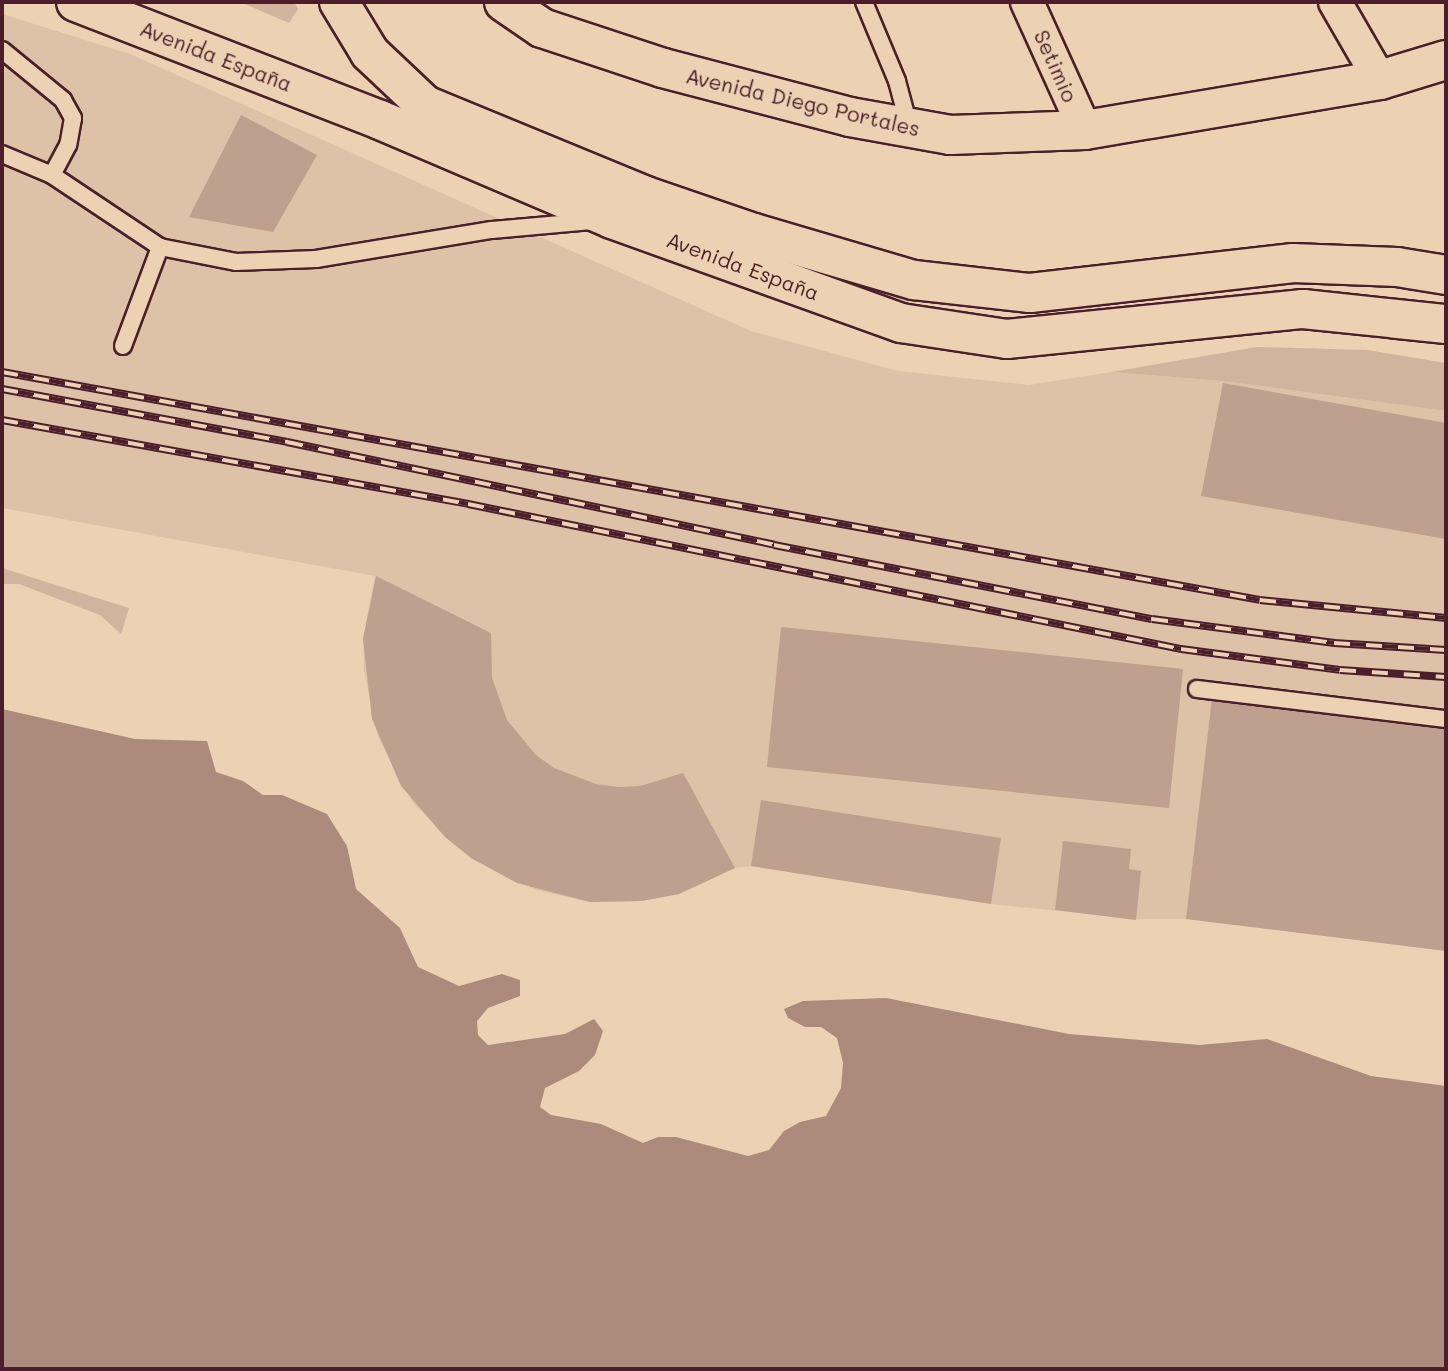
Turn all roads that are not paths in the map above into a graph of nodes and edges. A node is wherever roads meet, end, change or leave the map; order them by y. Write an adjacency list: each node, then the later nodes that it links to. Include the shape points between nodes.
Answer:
1 (76, 2): 14 (main road, Avenida España, via 380,120)
2 (339, 2): 16 (main road, Avenida España, via 370,53 425,105 643,195 914,280 1030,293 1293,263 1397,267)
3 (504, 2): 10 (main road, Avenida Diego Portales, via 542,28 651,64 850,117)
4 (864, 2): 10 (lane, via 897,81)
5 (1027, 2): 11 (street, Setimio)
6 (1335, 2): 9 (street)
7 (2, 50): 13 (lane, via 63,100 73,118 68,145)
8 (1446, 60): 9 (main road, Avenida Diego Portales)
9 (1380, 80): 11 (main road, Avenida Diego Portales)
10 (910, 128): 11 (main road, Avenida Diego Portales, via 950,135)
11 (1085, 130)
12 (2, 154): 13 (lane)
13 (52, 175): 15 (lane)
14 (612, 219): 15 (lane, via 492,230 316,260 236,262); 17 (main road, Avenida España, via 901,323 975,337 1040,338 1303,309)
15 (160, 247): 18 (lane)
16 (1446, 275)
17 (1446, 324)
18 (123, 346)
19 (1197, 689): 20 (lane)
20 (1446, 719)

